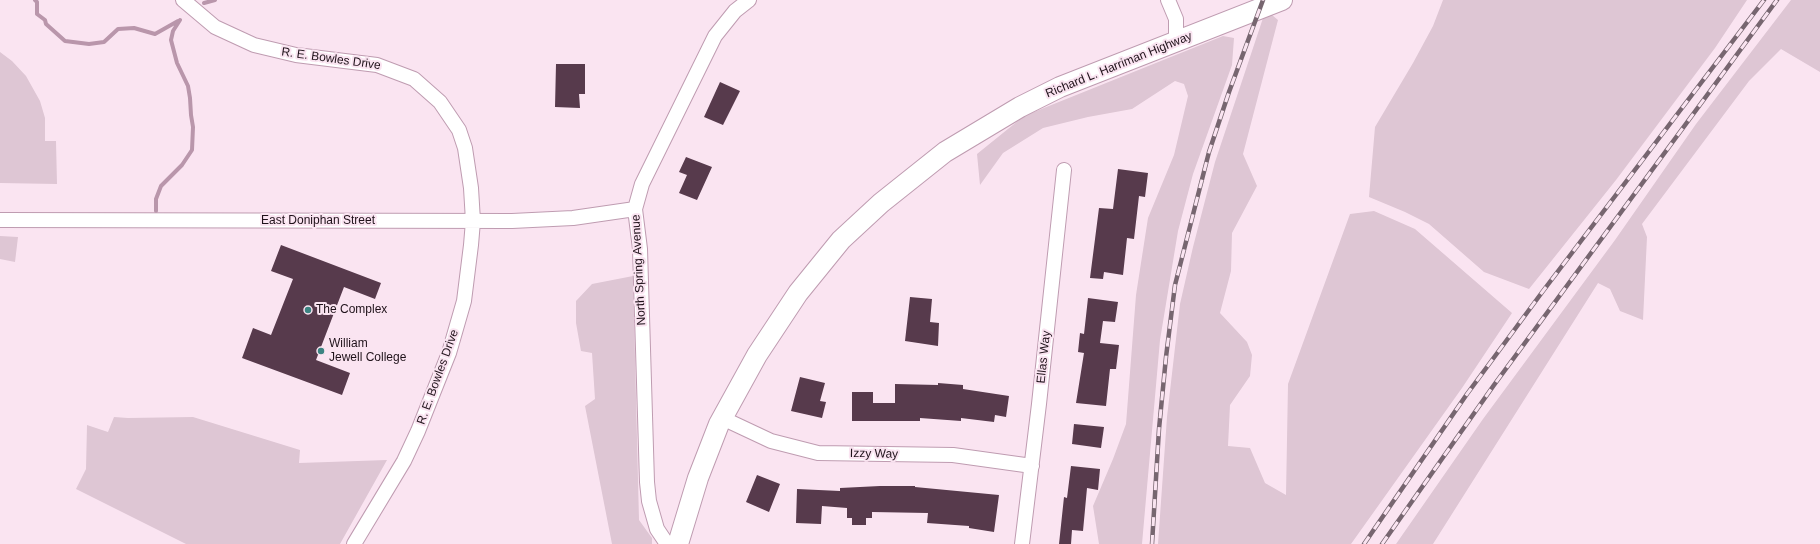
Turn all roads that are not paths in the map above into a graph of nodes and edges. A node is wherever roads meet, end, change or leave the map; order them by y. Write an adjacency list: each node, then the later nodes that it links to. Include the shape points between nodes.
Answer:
1 (183, 0): 9 (street, R. E. Bowles Drive, via 215,27 254,45 291,54 377,65 414,80 440,102 459,130 469,165)
2 (749, 0): 7 (street, North Spring Avenue, via 735,11 715,36 642,184)
3 (1168, 0): 5 (street, via 1176,19)
4 (1282, 0): 5 (main road, Richard L. Harriman Highway)
5 (1176, 41): 10 (main road, Richard L. Harriman Highway, via 1060,86 1020,107 945,152 881,203 841,240 798,292 757,355)
6 (1064, 170): 11 (street, Ellas Way)
7 (635, 210): 9 (street, East Doniphan Street, via 573,218); 13 (street, North Spring Avenue, via 640,249 647,482 657,529)
8 (0, 220): 9 (street, East Doniphan Street)
9 (473, 221): 12 (street, R. E. Bowles Drive, via 464,301 449,353 404,461)
10 (722, 418): 11 (street, Izzy Way, via 771,441 818,453 953,455); 14 (main road, Richard L. Harriman Highway, via 698,478)
11 (1032, 466): 15 (street, Ellas Way)
12 (354, 544)
13 (667, 544)
14 (678, 544)
15 (1022, 544)

